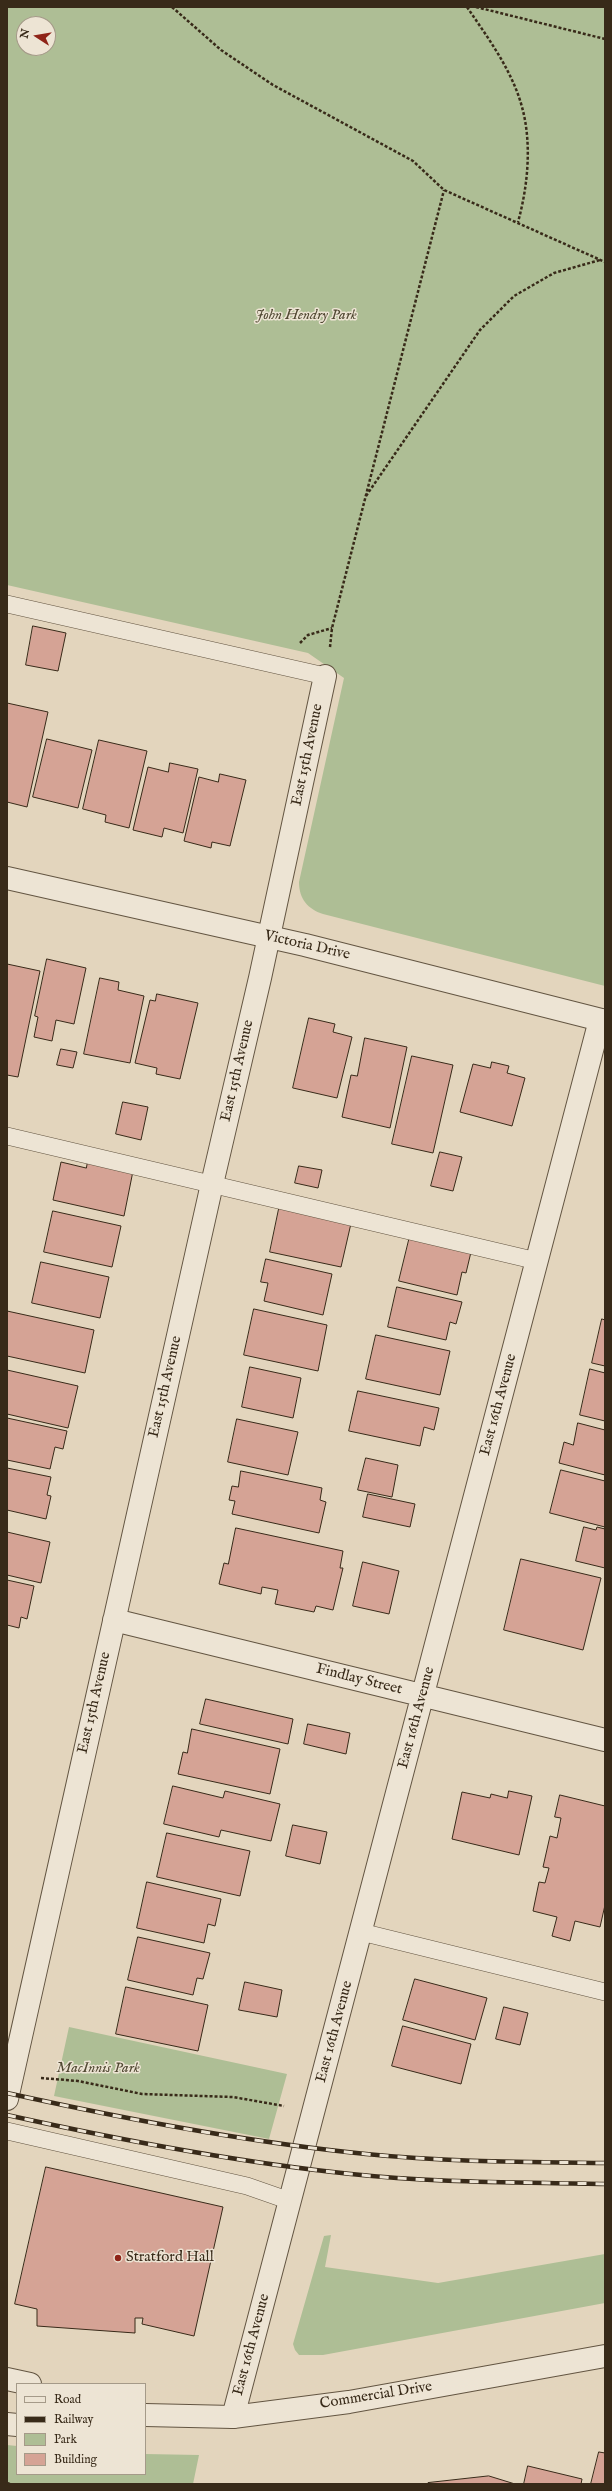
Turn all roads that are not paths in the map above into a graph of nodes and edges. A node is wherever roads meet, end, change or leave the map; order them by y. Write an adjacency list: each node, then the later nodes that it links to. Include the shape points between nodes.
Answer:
1 (7, 604): 2 (lane)
2 (325, 676): 4 (street, East 15th Avenue)
3 (7, 878): 4 (street, Victoria Drive)
4 (269, 937): 5 (street, Victoria Drive); 7 (street, East 15th Avenue)
5 (602, 1020): 8 (street, East 16th Avenue)
6 (7, 1136): 7 (lane)
7 (212, 1184): 8 (lane); 9 (street, East 15th Avenue)
8 (537, 1261): 10 (street, East 16th Avenue)
9 (114, 1620): 10 (street, Findlay Street); 14 (street, East 15th Avenue)
10 (423, 1696): 11 (street, Findlay Street); 12 (street, East 16th Avenue)
11 (605, 1740)
12 (361, 1932): 13 (lane); 16 (street, East 16th Avenue)
13 (605, 1992)
14 (7, 2098)
15 (7, 2131): 16 (lane, via 247,2186)
16 (290, 2201): 21 (street, East 16th Avenue)
17 (605, 2356): 21 (street, Commercial Drive, via 349,2402)
18 (7, 2379): 19 (street)
19 (25, 2383)
20 (146, 2415): 21 (street, Commercial Drive)
21 (233, 2417)

